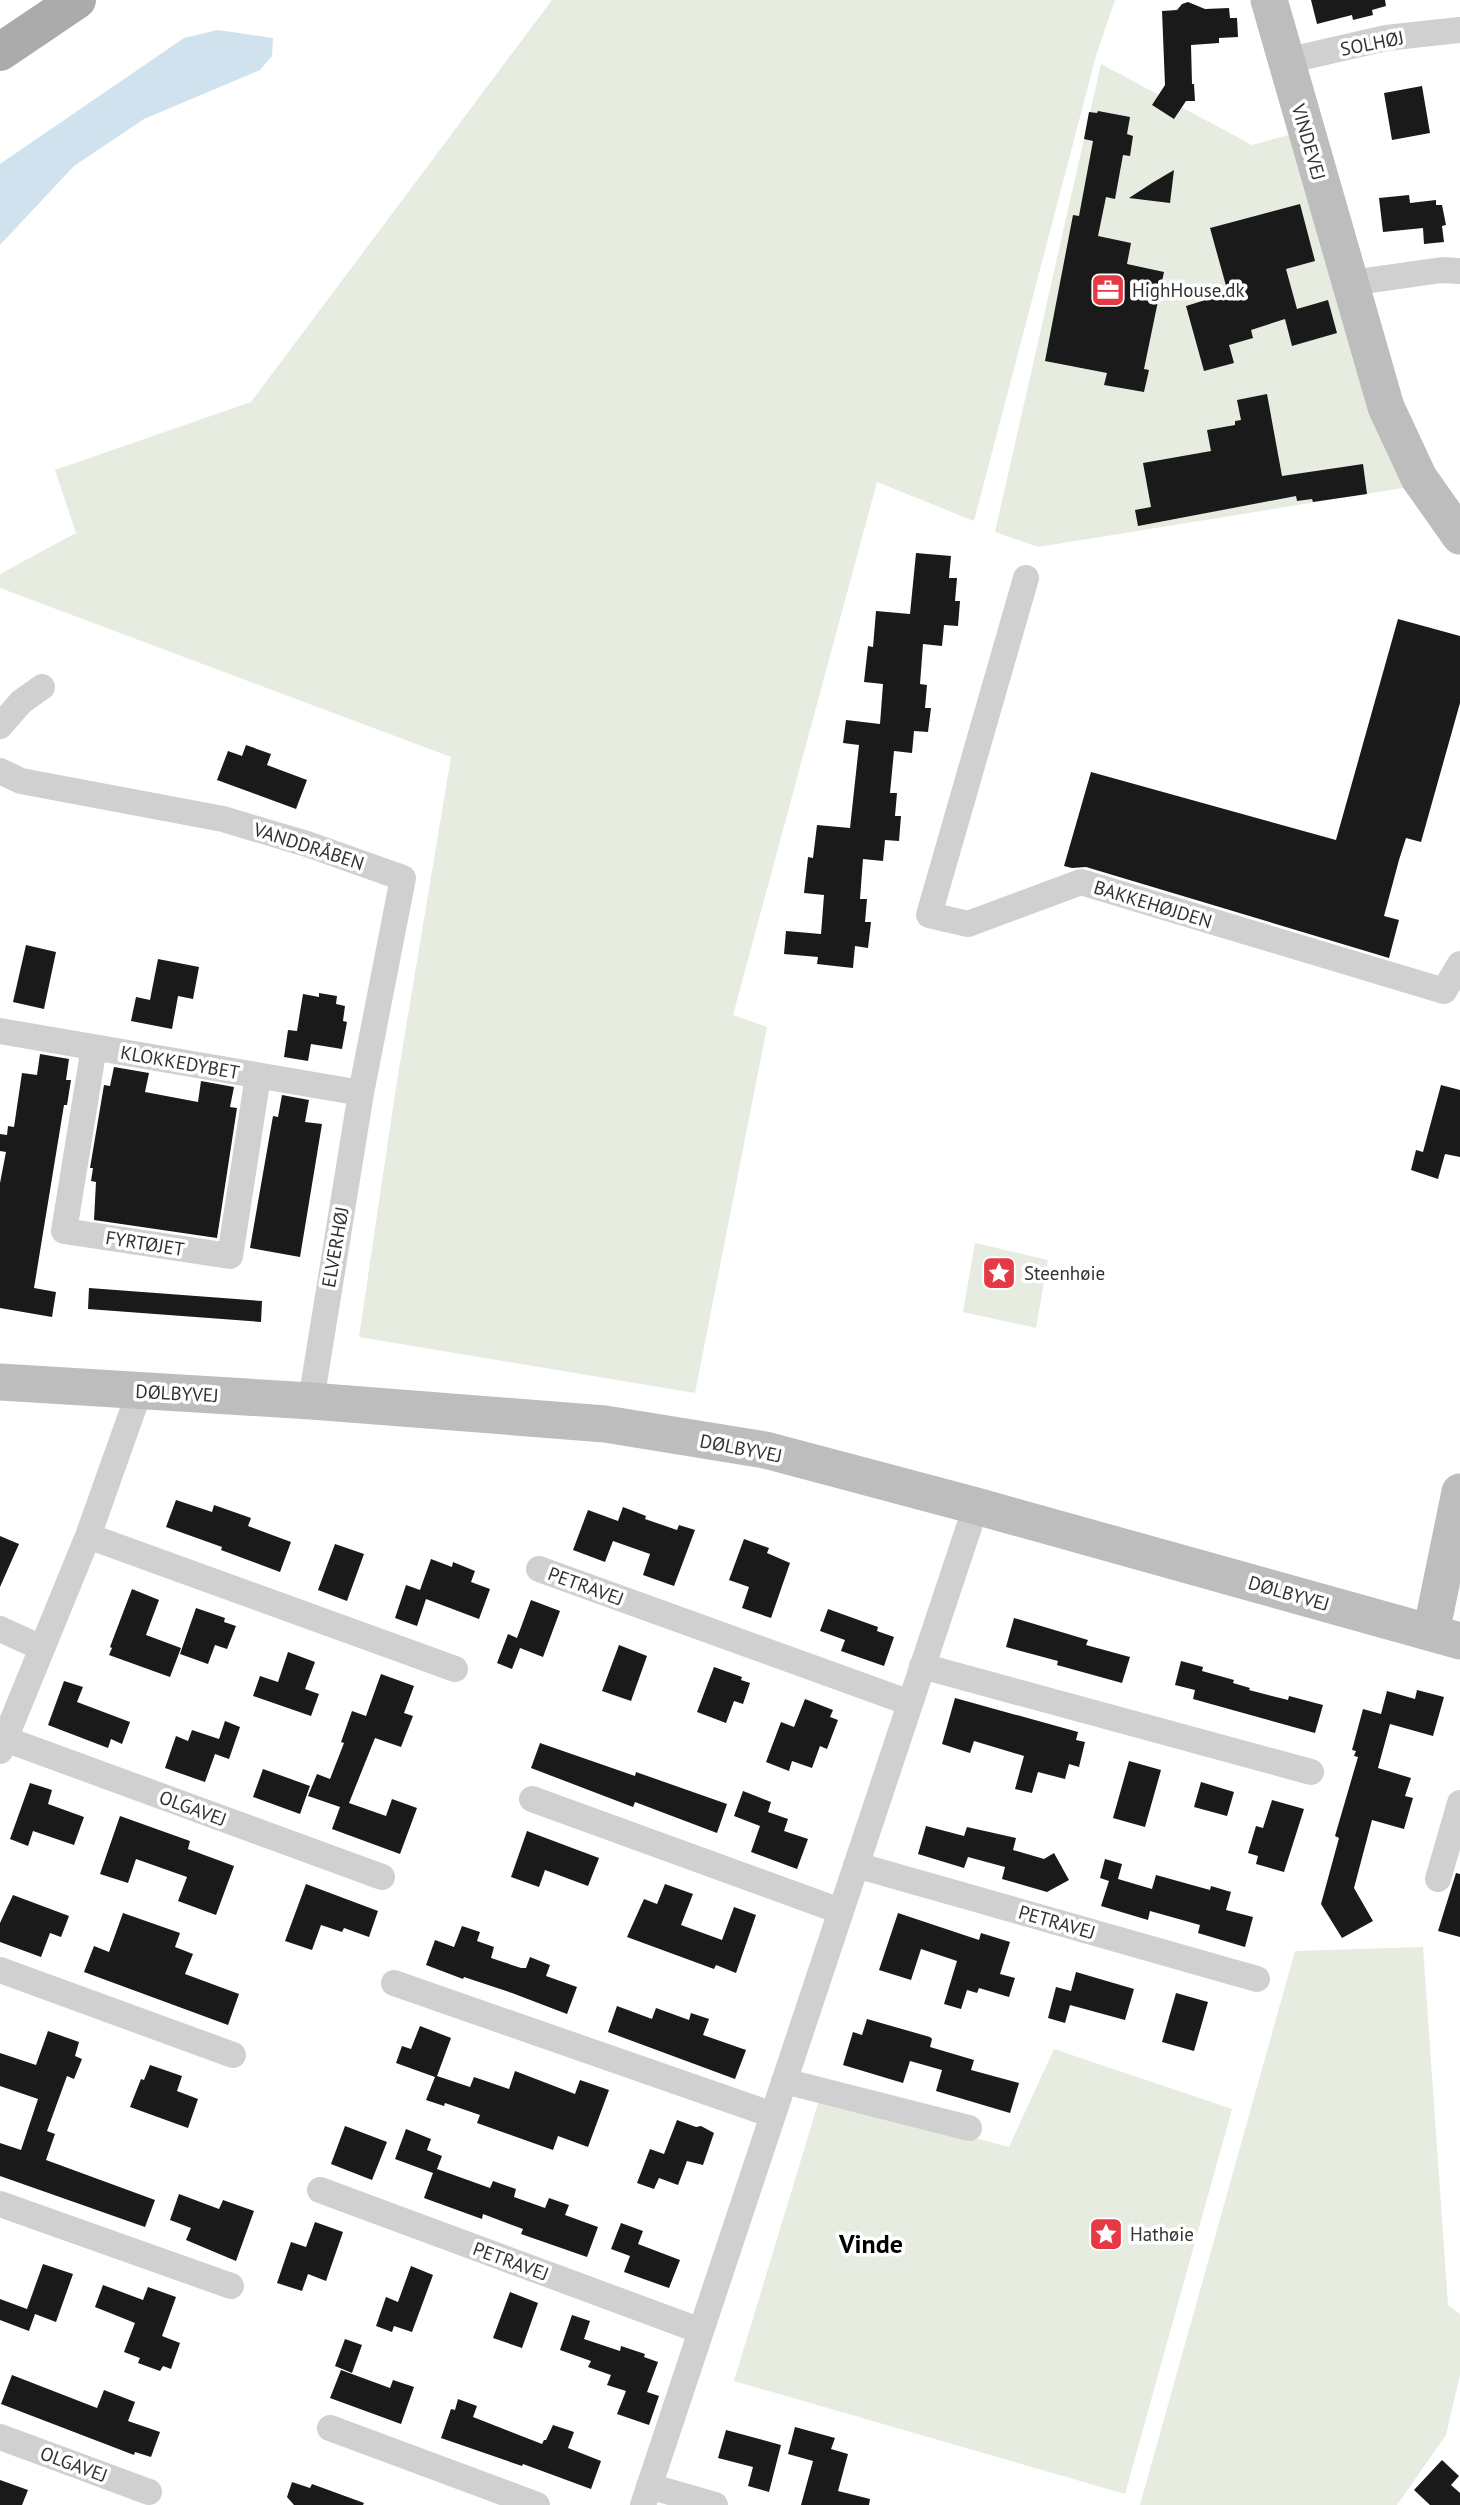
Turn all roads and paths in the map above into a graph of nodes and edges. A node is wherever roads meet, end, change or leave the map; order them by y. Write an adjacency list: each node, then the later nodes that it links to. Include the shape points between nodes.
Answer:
1 (77, 0): 4 (main road)
2 (1269, 0): 5 (street, VINDEVEJ)
3 (1460, 30): 5 (street, SOLHØJ, via 1386,38)
4 (0, 52)
5 (1286, 61): 7 (street, VINDEVEJ)
6 (1460, 271): 7 (street)
7 (1350, 283): 8 (street, VINDEVEJ, via 1386,407 1419,478)
8 (1460, 537)
9 (1026, 578): 13 (street, BAKKEHØJDEN, via 929,915 968,924 1081,882 1444,991)
10 (43, 687): 11 (street, via 21,702)
11 (0, 726)
12 (0, 771): 17 (street, VANDDRÅBEN, via 21,781 223,819 403,878)
13 (1460, 964)
14 (0, 1031): 15 (street, KLOKKEDYBET)
15 (94, 1047): 16 (street, KLOKKEDYBET); 16 (street, FYRTØJET, via 64,1231 230,1256)
16 (258, 1076): 17 (street, KLOKKEDYBET)
17 (361, 1093): 20 (street, ELVERHØJ)
18 (0, 1382): 19 (street, DØLBYVEJ)
19 (139, 1390): 20 (street, DØLBYVEJ); 23 (street, OLGAVEJ)
20 (311, 1401): 22 (street, DØLBYVEJ, via 605,1424 765,1450)
21 (1460, 1492): 26 (street)
22 (976, 1506): 26 (street, DØLBYVEJ); 28 (street)
23 (88, 1536): 27 (street, OLGAVEJ); 29 (street)
24 (539, 1569): 30 (street, PETRAVEJ)
25 (0, 1629): 27 (street)
26 (1446, 1637)
27 (42, 1648): 31 (street, OLGAVEJ)
28 (922, 1666): 30 (street); 32 (street)
29 (455, 1669)
30 (910, 1703): 35 (street)
31 (2, 1745): 36 (street, OLGAVEJ)
32 (1311, 1772)
33 (532, 1799): 38 (street)
34 (1460, 1803): 37 (street)
35 (856, 1865): 38 (street); 40 (street, PETRAVEJ)
36 (382, 1877)
37 (1438, 1880)
38 (841, 1912): 43 (street)
39 (0, 1970): 42 (street)
40 (1257, 1979)
41 (394, 1983): 44 (street)
42 (233, 2055)
43 (784, 2081): 44 (street); 45 (street)
44 (773, 2115): 49 (street)
45 (969, 2128)
46 (320, 2190): 49 (street, PETRAVEJ)
47 (0, 2204): 48 (street)
48 (231, 2287)
49 (701, 2331): 53 (street)
50 (330, 2428): 54 (street)
51 (0, 2437): 52 (street, OLGAVEJ)
52 (149, 2492)
53 (646, 2495): 55 (street)
54 (537, 2505)
55 (715, 2505)

